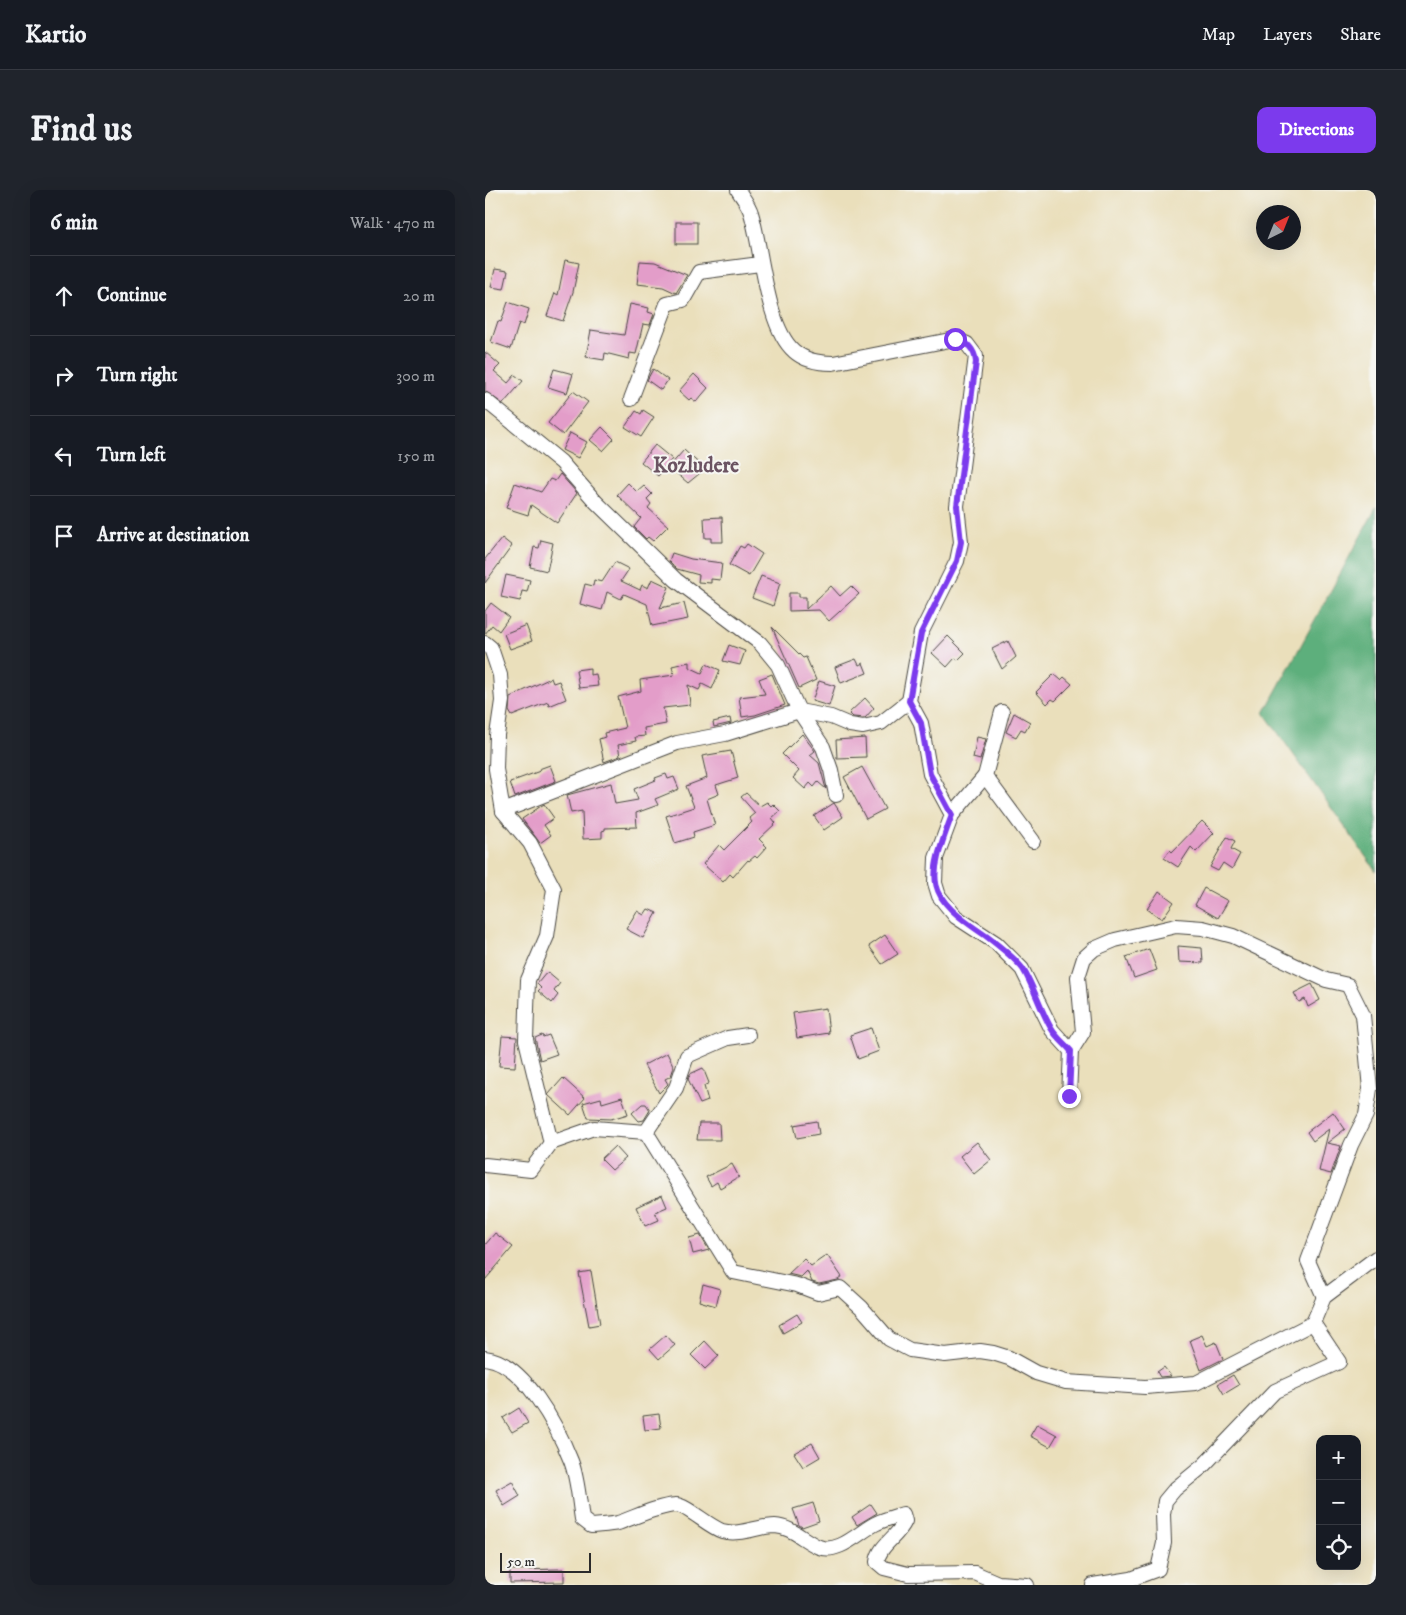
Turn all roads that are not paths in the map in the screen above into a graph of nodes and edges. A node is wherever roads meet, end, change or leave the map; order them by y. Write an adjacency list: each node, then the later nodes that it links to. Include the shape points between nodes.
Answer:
1 (738, 190): 2 (street, via 751,212)
2 (760, 264): 4 (street, via 699,272 683,300 667,304); 6 (street, via 780,332 794,351 804,358 818,363 833,363 955,339 967,344 975,356 957,506 961,542 957,561 921,633)
3 (485, 400): 7 (street, via 561,462 596,502 676,580 760,643 778,665)
4 (631, 400)
5 (485, 643): 11 (street, via 491,648 501,674 496,769)
6 (909, 701): 7 (street, via 881,723 863,727); 12 (street, via 921,723 930,774)
7 (799, 711): 10 (street, via 823,747); 11 (street, via 725,734 677,743)
8 (1002, 712): 9 (street)
9 (985, 776): 12 (street); 13 (street)
10 (836, 795)
11 (503, 811): 18 (street, via 530,843 554,889 547,936 528,980 526,1040)
12 (952, 815): 15 (street, via 936,858 935,883 939,896 956,917 996,943 1022,969 1052,1030)
13 (1033, 841)
14 (749, 1035): 17 (street, via 728,1038 687,1056 676,1088)
15 (1071, 1051): 16 (street); 21 (street, via 1083,1032 1078,977 1084,958 1094,949 1115,940 1176,926 1203,928 1233,936 1326,980 1348,985 1363,1014 1370,1089 1366,1116 1351,1145 1308,1261)
16 (1069, 1096)
17 (646, 1132): 18 (street, via 594,1128); 22 (street, via 733,1272 797,1285 818,1294 840,1288 889,1339 910,1350 945,1356 980,1351 993,1353 1066,1382 1145,1387 1196,1382)
18 (551, 1143): 19 (street, via 531,1170)
19 (485, 1165)
20 (1376, 1258): 21 (street)
21 (1324, 1297): 22 (street)
22 (1313, 1322): 25 (street, via 1339,1362 1275,1391 1203,1466 1175,1489 1165,1501 1164,1543 1158,1569 1131,1579)
23 (485, 1358): 24 (street, via 513,1370 526,1383 553,1424 572,1463 582,1519 591,1526 615,1524 678,1505 724,1532 783,1527 820,1548 829,1549 877,1522 903,1514 902,1528 878,1553 877,1562 884,1568 908,1574 975,1573 998,1583)
24 (1027, 1585)
25 (1093, 1585)

